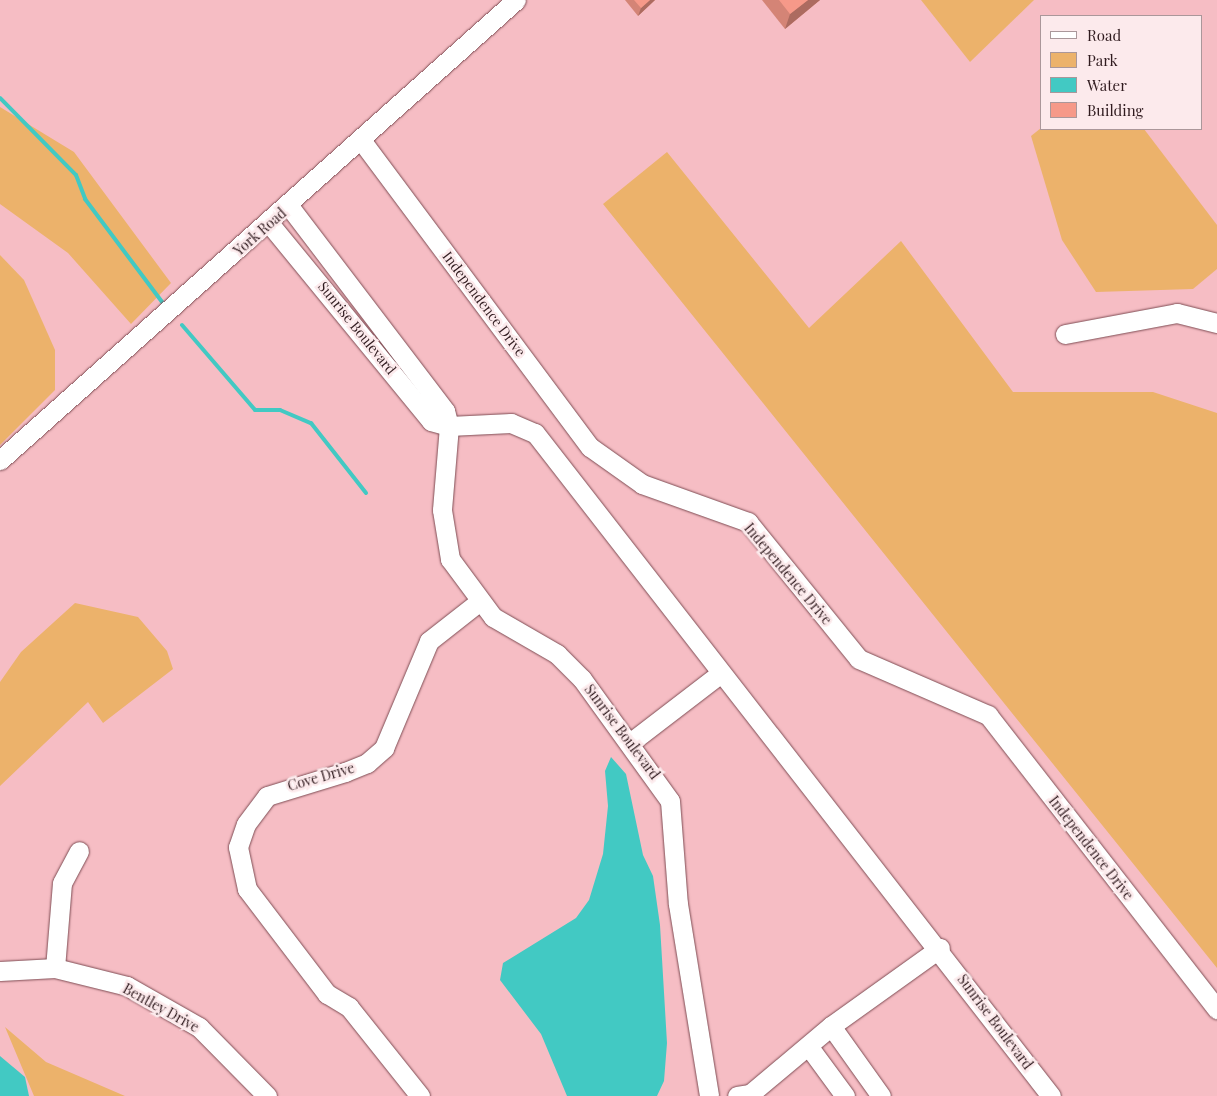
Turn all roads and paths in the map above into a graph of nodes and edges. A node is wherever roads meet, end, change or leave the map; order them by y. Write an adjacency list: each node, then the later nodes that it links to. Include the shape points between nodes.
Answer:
1 (516, 0): 2 (street, York Road)
2 (361, 140): 3 (street, York Road); 16 (street, Independence Drive, via 590,447 642,484 748,522 859,659 988,714)
3 (289, 206): 4 (street, York Road); 7 (street, Sunrise Boulevard, via 441,402)
4 (269, 223): 7 (street, Sunrise Boulevard, via 432,421); 8 (street, York Road)
5 (1217, 323): 6 (street, via 1177,313)
6 (1064, 334)
7 (449, 426): 9 (street, Sunrise Boulevard, via 444,540 450,559); 10 (street, Sunrise Boulevard, via 512,423 535,433)
8 (0, 460)
9 (480, 601): 11 (street, Sunrise Boulevard, via 511,630 556,654); 20 (street, Cove Drive, via 429,641 384,748 367,762 344,772 280,788 267,796 246,824 238,848 247,889 327,994 349,1007)
10 (721, 673): 11 (street); 13 (street, Sunrise Boulevard)
11 (631, 742): 21 (street, Sunrise Boulevard, via 670,801 678,904)
12 (79, 851): 14 (street, via 62,883)
13 (940, 948): 17 (street); 25 (street, Sunrise Boulevard)
14 (55, 968): 15 (street, Bentley Drive); 19 (street, Bentley Drive, via 127,986 199,1027)
15 (0, 971)
16 (1217, 1009)
17 (831, 1026): 18 (street); 24 (street)
18 (809, 1047): 22 (street, via 750,1094); 23 (street)
19 (267, 1096)
20 (420, 1096)
21 (709, 1096)
22 (737, 1096)
23 (846, 1096)
24 (881, 1096)
25 (1051, 1096)

